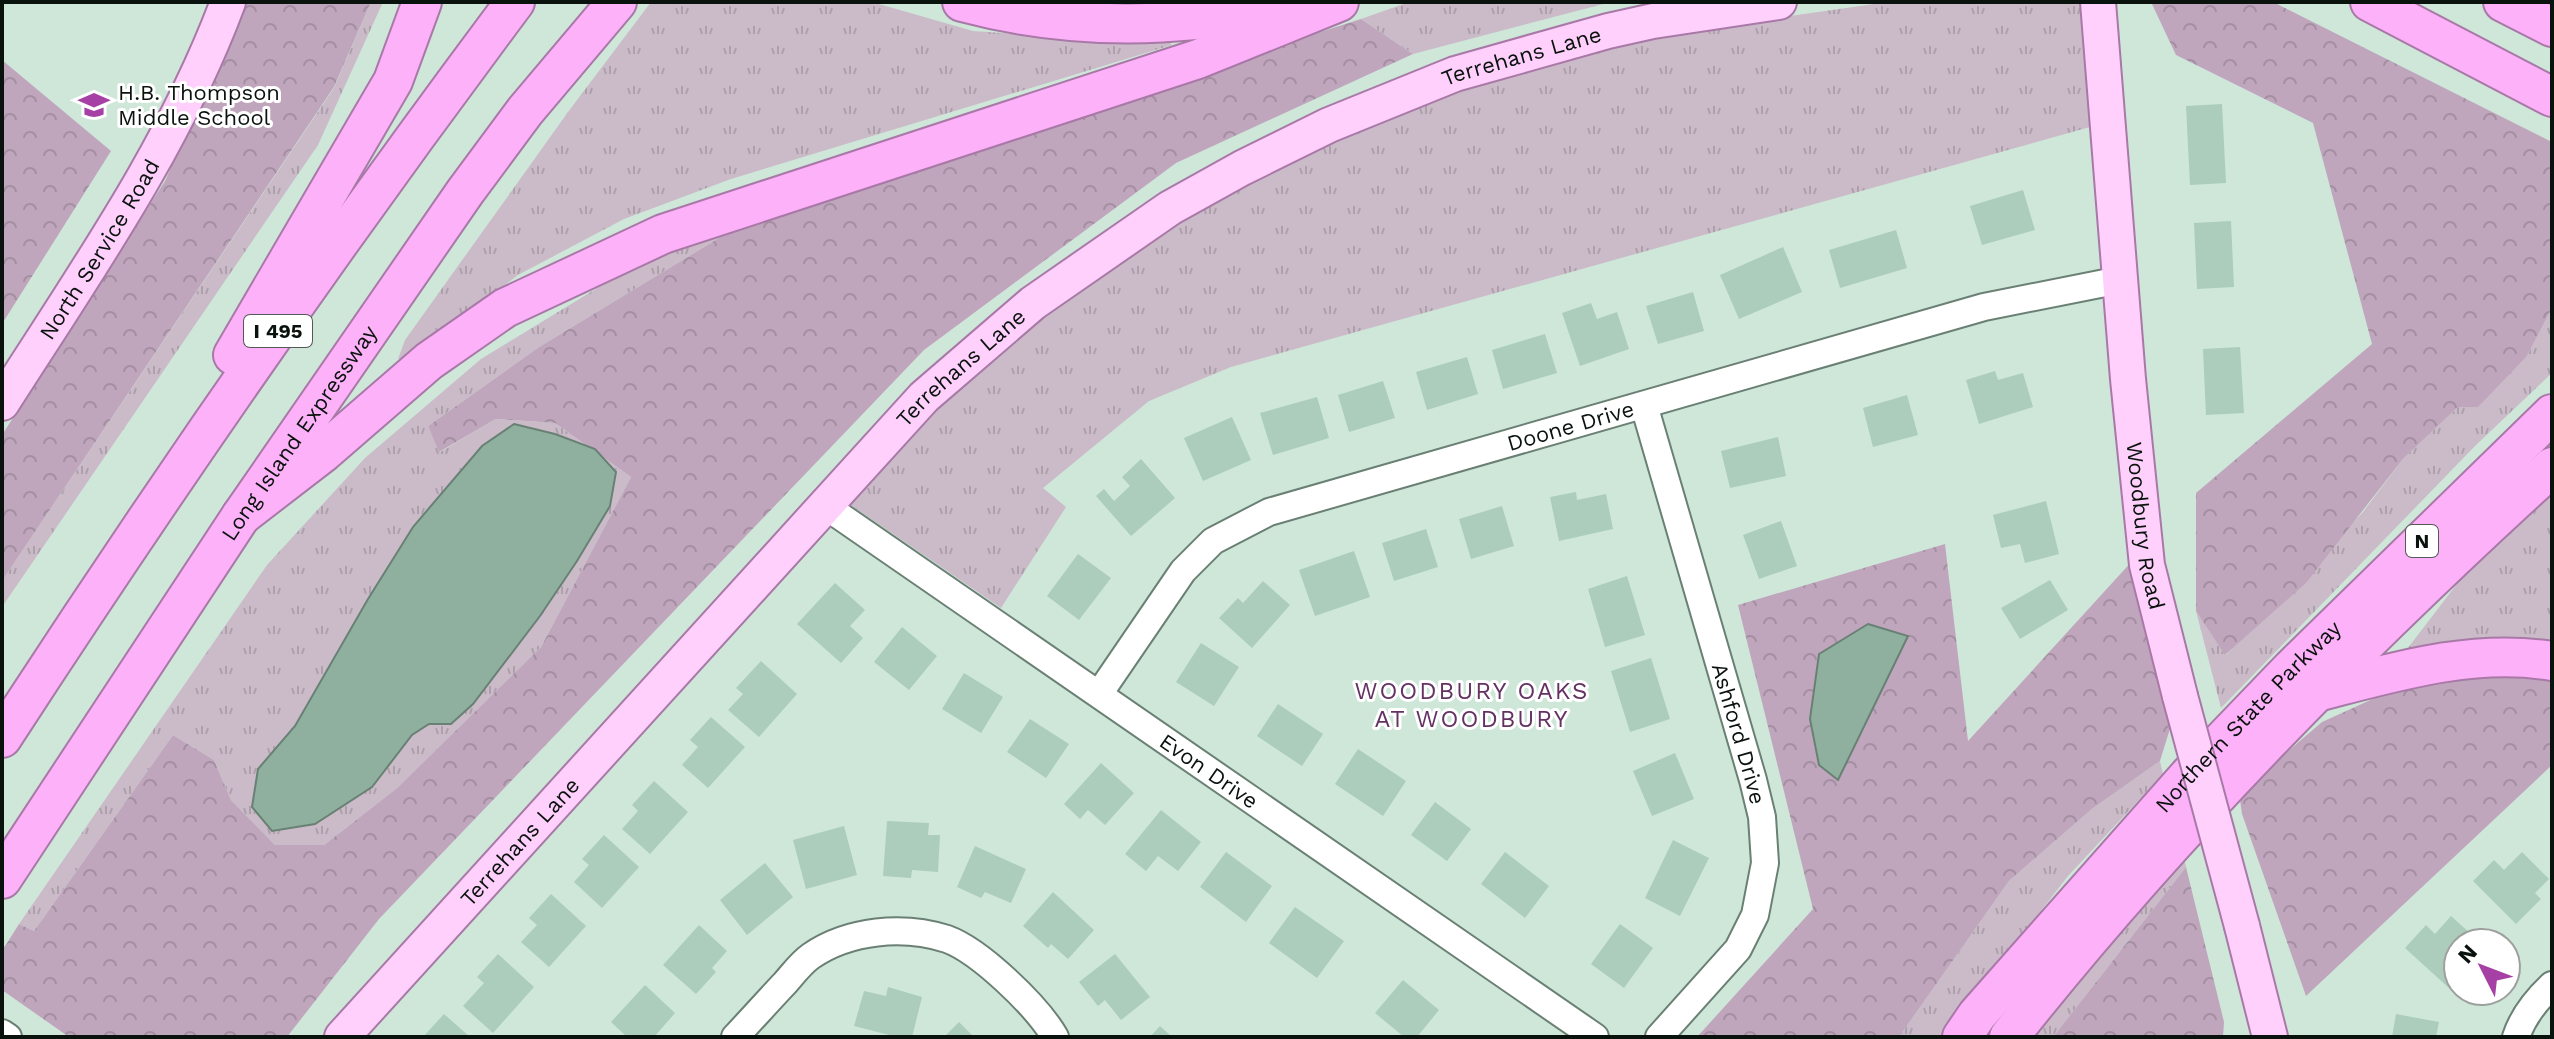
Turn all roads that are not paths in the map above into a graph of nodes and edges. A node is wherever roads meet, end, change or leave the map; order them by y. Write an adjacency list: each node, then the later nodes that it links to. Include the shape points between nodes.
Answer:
1 (228, 2): 17 (main road, North Service Road, via 166,141)
2 (422, 2): 24 (highway, via 386,94)
3 (515, 2): 24 (highway, I 495, via 340,242)
4 (617, 2): 22 (highway, Long Island Expressway, via 525,111)
5 (962, 2): 6 (highway, via 1079,23 1152,24 1231,17)
6 (1304, 2)
7 (1339, 2): 22 (highway, via 1198,59 663,234 505,308 429,361)
8 (1779, 2): 21 (main road, Terrehans Lane, via 1653,21 1455,74 1329,125 1242,168 1170,208 1033,303 924,397)
9 (2098, 2): 16 (main road, Woodbury Road)
10 (2352, 2): 14 (highway)
11 (2370, 2): 14 (highway)
12 (2503, 2): 13 (highway)
13 (2552, 27)
14 (2468, 53): 15 (highway)
15 (2552, 97)
16 (2120, 280): 18 (street, Doone Drive, via 1984,307); 39 (main road, Woodbury Road, bridge, via 2147,565)
17 (4, 395)
18 (1644, 405): 26 (street, Doone Drive, via 1246,522 1213,541 1183,571); 36 (street, Ashford Drive, via 1753,780 1765,863 1755,915 1738,949)
19 (2552, 414): 37 (highway, Northern State Parkway / N, via 2191,773)
20 (2552, 467): 25 (highway, Northern State Parkway / N)
21 (824, 505): 26 (street, Evon Drive); 32 (main road, Terrehans Lane)
22 (241, 516): 28 (highway, Long Island Expressway)
23 (2552, 661): 25 (highway, via 2453,660)
24 (49, 666): 27 (highway, I 495)
25 (2315, 692): 38 (highway, Northern State Parkway / N, via 2146,872)
26 (1099, 694): 35 (street, Evon Drive)
27 (2, 738)
28 (2, 879)
29 (2552, 985): 40 (street, via 2521,1022)
30 (2, 1033): 31 (street)
31 (8, 1037)
32 (342, 1037)
33 (735, 1037): 34 (street, via 808,958 863,934 904,932 948,940 967,950 1021,993)
34 (1055, 1037)
35 (1595, 1037)
36 (1659, 1037)
37 (1962, 1037)
38 (2009, 1037)
39 (2270, 1037)
40 (2516, 1037)

